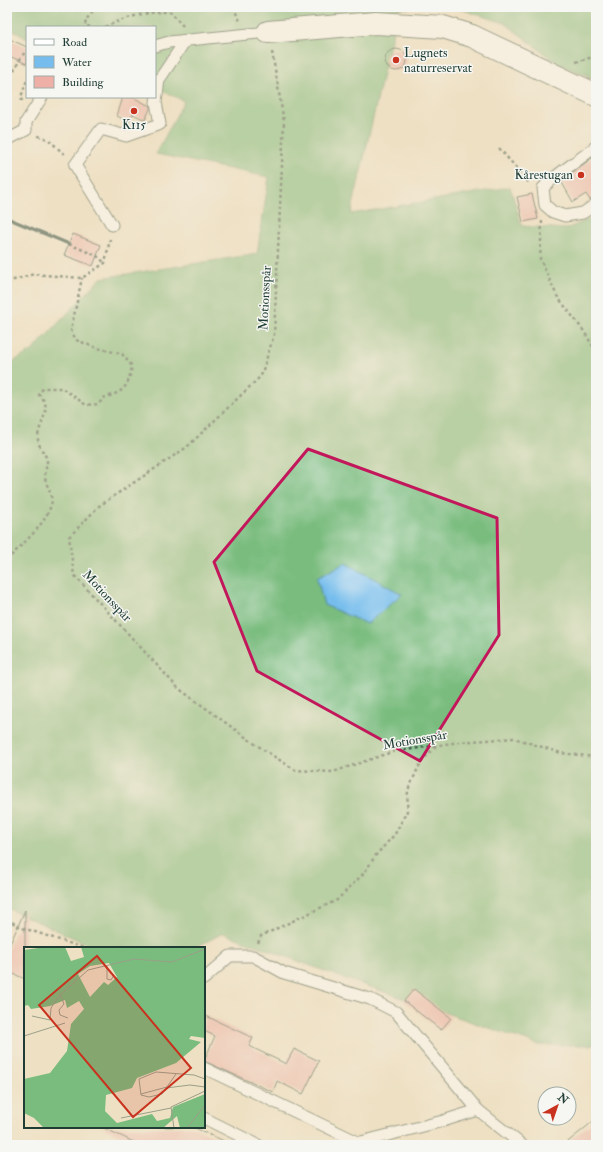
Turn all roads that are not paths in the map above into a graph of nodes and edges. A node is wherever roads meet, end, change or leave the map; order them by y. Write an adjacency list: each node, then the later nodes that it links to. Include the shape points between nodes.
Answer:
1 (258, 34): 2 (lane); 4 (street, via 376,23 443,27 472,36)
2 (186, 41): 3 (lane); 9 (lane, via 159,80 156,102 160,124 126,136 101,129 75,165)
3 (156, 46)
4 (596, 94)
5 (41, 98): 6 (lane, via 26,122 26,130)
6 (7, 140)
7 (596, 146): 8 (lane, via 555,175 543,188 545,205 553,212 565,216 583,213)
8 (596, 204)
9 (112, 225)
10 (205, 978): 12 (lane, via 230,956 252,956 284,973 370,999 396,1012)
11 (205, 1069): 14 (lane)
12 (478, 1110): 14 (lane, via 443,1122); 16 (lane)
13 (205, 1118): 15 (lane)
14 (355, 1144)
15 (258, 1145)
16 (522, 1145)

